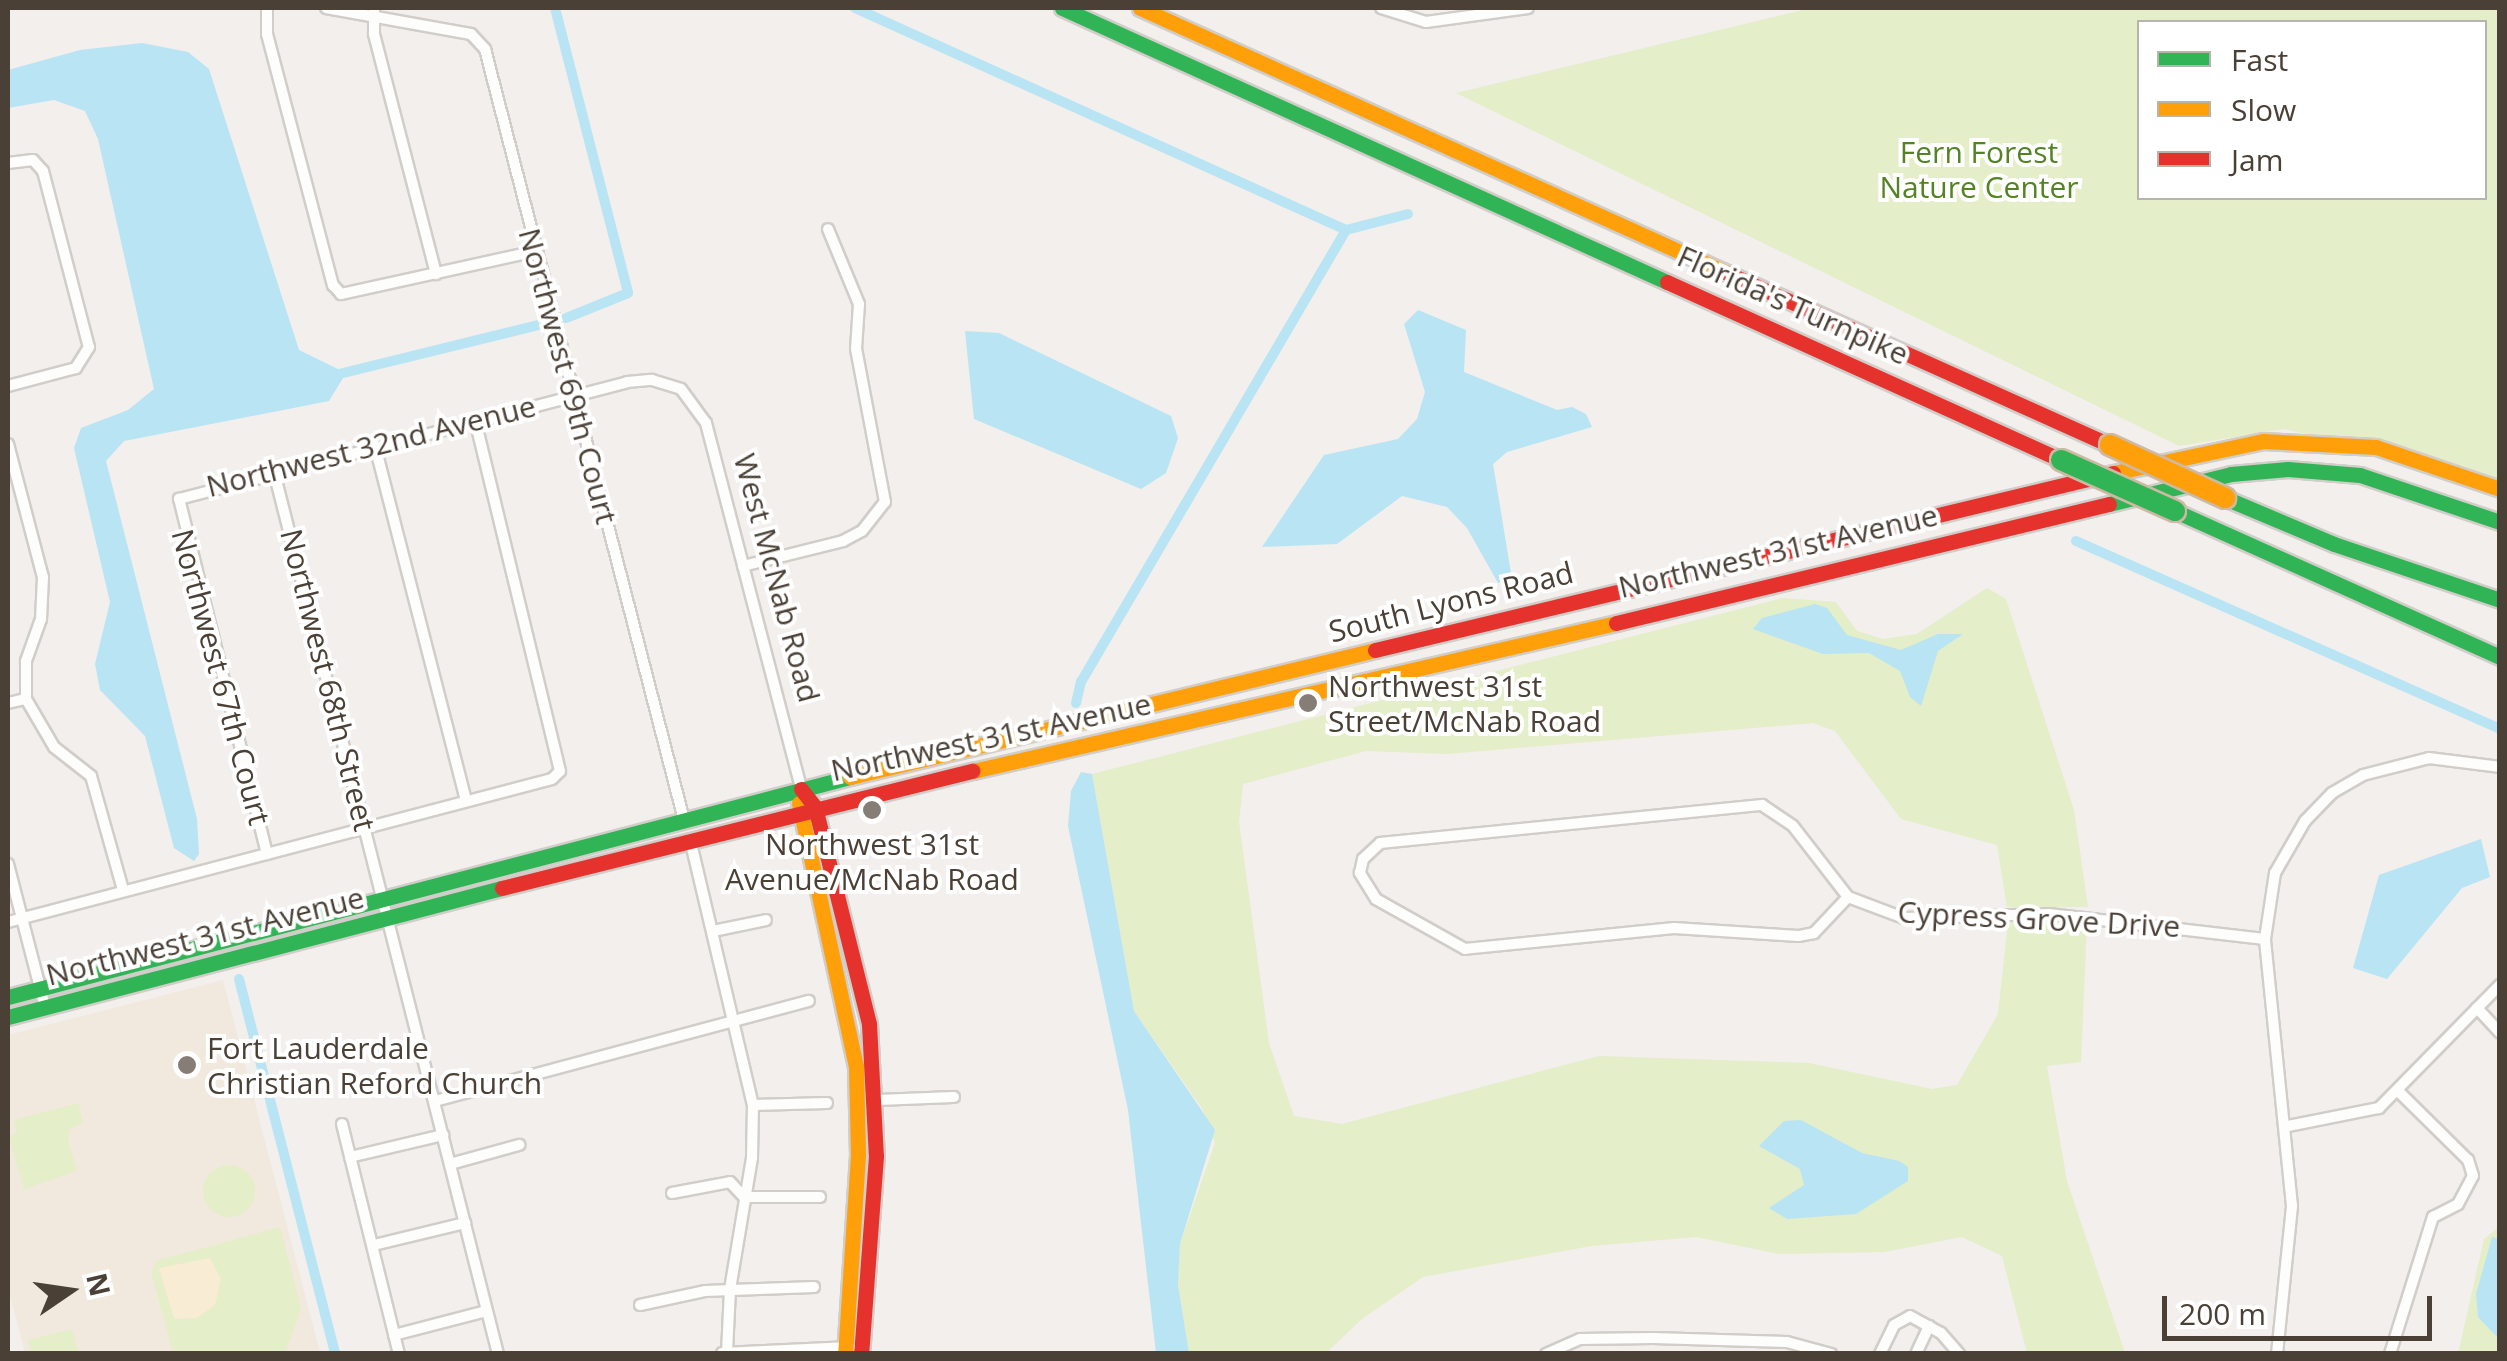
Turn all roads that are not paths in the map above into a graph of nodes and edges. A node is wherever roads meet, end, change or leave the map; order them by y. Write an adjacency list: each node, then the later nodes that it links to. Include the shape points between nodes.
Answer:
1 (267, 8): 11 (street, via 267,34 333,285 341,294)
2 (326, 8): 7 (street)
3 (1062, 8): 26 (main road, Florida's Turnpike, bridge)
4 (1140, 8): 24 (main road, Florida's Turnpike, bridge, via 2226,498 2334,544)
5 (1381, 8): 6 (street, via 1426,22)
6 (1528, 8)
7 (373, 12): 10 (street, Northwest 69th Court, via 481,40); 11 (street)
8 (8, 164): 12 (street, via 33,160 52,206 89,347 86,361)
9 (828, 228): 22 (street, via 859,304 856,348 885,502 862,531 843,541)
10 (536, 251): 11 (street); 14 (street, Northwest 69th Court)
11 (436, 274)
12 (8, 386)
13 (681, 389): 14 (street, Northwest 32nd Avenue, via 652,380); 22 (street, West McNab Road, via 706,424)
14 (572, 394): 15 (street, Northwest 32nd Avenue); 35 (street, Northwest 69th Court)
15 (475, 420): 17 (street, Northwest 32nd Avenue); 32 (street, via 560,771 552,779)
16 (8, 444): 27 (street, via 44,598 26,661)
17 (375, 446): 18 (street, Northwest 32nd Avenue); 32 (street)
18 (274, 472): 20 (street, Northwest 32nd Avenue); 34 (street, Northwest 68th Street)
19 (2500, 489): 23 (main road, South Lyons Road, via 2376,447 2264,440)
20 (180, 499): 36 (street, Northwest 67th Court)
21 (2500, 522): 25 (main road, Northwest 31st Avenue, via 2360,475 2288,469 2231,474)
22 (743, 566): 31 (street, West McNab Road)
23 (1608, 595): 25 (main road); 29 (main road, South Lyons Road)
24 (2500, 600)
25 (1614, 621): 33 (main road, Northwest 31st Avenue)
26 (2500, 657)
27 (26, 699): 28 (street); 38 (street, via 54,747 91,776)
28 (8, 703)
29 (998, 740): 31 (main road, Northwest 31st Avenue)
30 (2500, 767): 45 (street, via 2460,758 2392,763 2332,793 2304,821 2274,874)
31 (802, 789): 33 (main road, West McNab Road); 35 (main road, Northwest 31st Avenue)
32 (466, 801): 34 (street)
33 (806, 809): 35 (main road, Northwest 31st Avenue); 56 (main road, West McNab Road, via 869,1024); 77 (main road, West McNab Road, via 856,1066)
34 (366, 828): 36 (street); 40 (street, Northwest 68th Street)
35 (687, 830): 40 (main road, Northwest 31st Avenue); 44 (street, Northwest 69th Court)
36 (267, 854): 38 (street)
37 (8, 864): 41 (street)
38 (123, 890): 41 (street)
39 (1848, 898): 39 (street, via 1793,826 1762,805 1380,844 1363,860 1366,888 1440,940 1465,949 1674,928 1798,936 1814,932); 45 (street, Cypress Grove Drive, via 1904,918 2049,914)
40 (387, 909): 48 (main road, Northwest 31st Avenue); 57 (street, Northwest 68th Street)
41 (22, 918): 43 (street); 48 (street)
42 (766, 920): 44 (street)
43 (8, 922)
44 (713, 931): 52 (street, Northwest 69th Court)
45 (2265, 939): 61 (street)
46 (2500, 985): 50 (street)
47 (8, 997): 48 (main road, Northwest 31st Avenue)
48 (43, 998): 51 (main road, Northwest 31st Avenue)
49 (809, 1001): 52 (street)
50 (2476, 1008): 53 (street); 54 (street)
51 (8, 1017)
52 (734, 1022): 57 (street); 59 (street, Northwest 69th Court)
53 (2500, 1033)
54 (2400, 1092): 61 (street, via 2379,1108); 87 (street, via 2468,1160 2473,1176 2458,1204 2433,1217)
55 (954, 1096): 56 (street)
56 (877, 1100): 77 (main road, West McNab Road)
57 (435, 1102): 62 (street, Northwest 68th Street)
58 (827, 1103): 59 (street)
59 (753, 1105): 67 (street, Northwest 69th Court)
60 (342, 1124): 64 (street)
61 (2288, 1126): 86 (street, via 2292,1222)
62 (443, 1134): 64 (street); 65 (street, Northwest 68th Street)
63 (519, 1145): 65 (street)
64 (350, 1157): 70 (street)
65 (450, 1164): 69 (street, Northwest 68th Street)
66 (672, 1193): 67 (street, via 730,1182)
67 (744, 1196): 68 (street); 72 (street, Northwest 69th Court)
68 (820, 1197)
69 (464, 1223): 70 (street); 74 (street, Northwest 68th Street)
70 (374, 1245): 76 (street)
71 (814, 1287): 72 (street)
72 (730, 1289): 73 (street); 78 (street, Northwest 69th Court)
73 (640, 1305)
74 (486, 1311): 76 (street); 80 (street, Northwest 68th Street)
75 (1930, 1326): 83 (street, via 1910,1316 1899,1320); 84 (street); 85 (street)
76 (394, 1334): 79 (street)
77 (853, 1350): 78 (street)
78 (724, 1353)
79 (399, 1354)
80 (498, 1354)
81 (1546, 1354): 82 (street, via 1580,1339 1653,1338 1787,1342)
82 (1832, 1354)
83 (1880, 1354)
84 (1916, 1354)
85 (1959, 1354)
86 (2277, 1354)
87 (2390, 1354)

